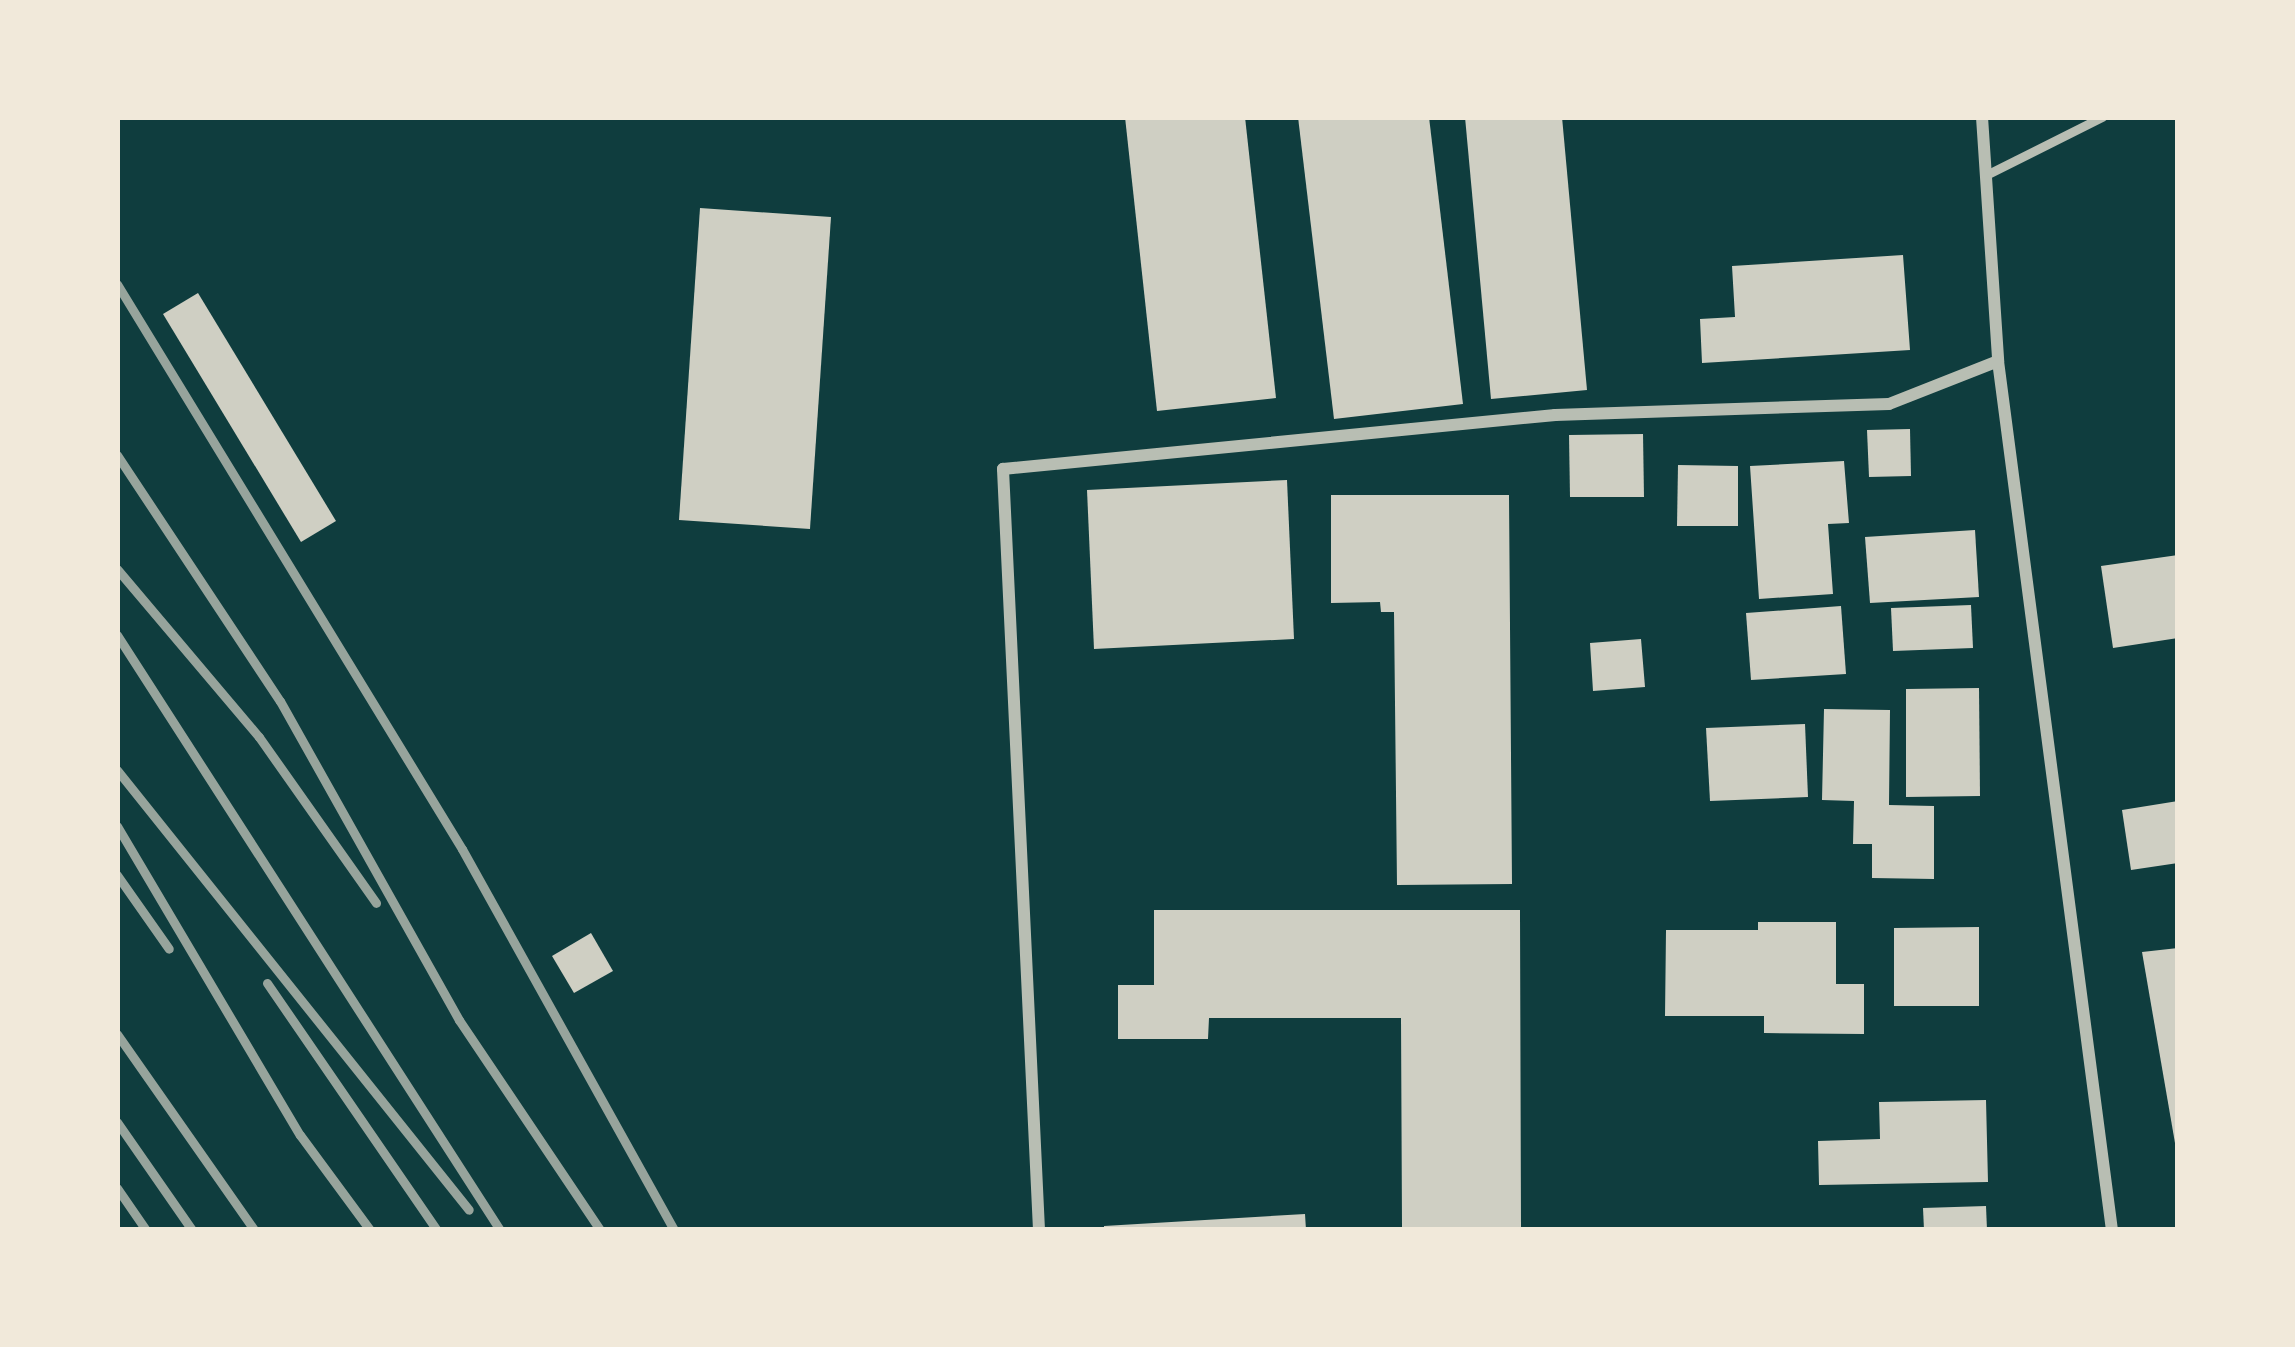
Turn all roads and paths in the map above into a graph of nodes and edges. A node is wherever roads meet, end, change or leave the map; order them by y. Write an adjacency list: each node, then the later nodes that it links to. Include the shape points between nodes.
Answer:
1 (1982, 117): 3 (street)
2 (2102, 117): 3 (lane)
3 (1986, 175): 4 (street)
4 (1998, 361): 5 (street, via 1889,404 1555,415 1003,469); 6 (street)
5 (1039, 1230)
6 (2112, 1230)

